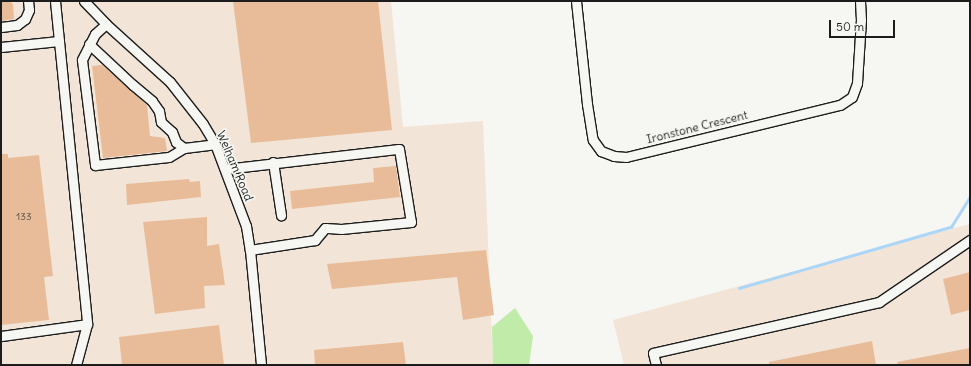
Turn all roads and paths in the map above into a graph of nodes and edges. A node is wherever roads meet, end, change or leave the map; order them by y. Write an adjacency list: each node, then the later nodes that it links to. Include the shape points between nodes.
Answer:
1 (28, 1): 7 (street, via 29,10 25,19 17,26)
2 (55, 1): 8 (street)
3 (84, 1): 6 (street, Welham Road)
4 (576, 1): 5 (street, Ironstone Crescent, via 593,140 601,151 626,157 840,105 852,97 857,83)
5 (860, 1)
6 (106, 24): 9 (street); 11 (street, Welham Road, via 170,82)
7 (1, 27)
8 (59, 41): 10 (street); 18 (street)
9 (89, 44): 12 (street, via 152,101 159,111 161,122 172,132 176,142); 12 (street, via 82,60 95,165 169,157)
10 (1, 47)
11 (215, 144): 12 (street); 14 (street, Welham Road)
12 (184, 148)
13 (273, 162): 14 (street); 15 (street); 17 (street, via 399,149 411,222 342,229 325,228 316,240)
14 (225, 169): 17 (street, Welham Road, via 246,226)
15 (281, 215)
16 (970, 240): 22 (street, via 879,302 653,353)
17 (250, 250): 21 (street, Welham Road)
18 (87, 324): 19 (street); 20 (street)
19 (1, 336)
20 (74, 365)
21 (261, 365)
22 (656, 365)

